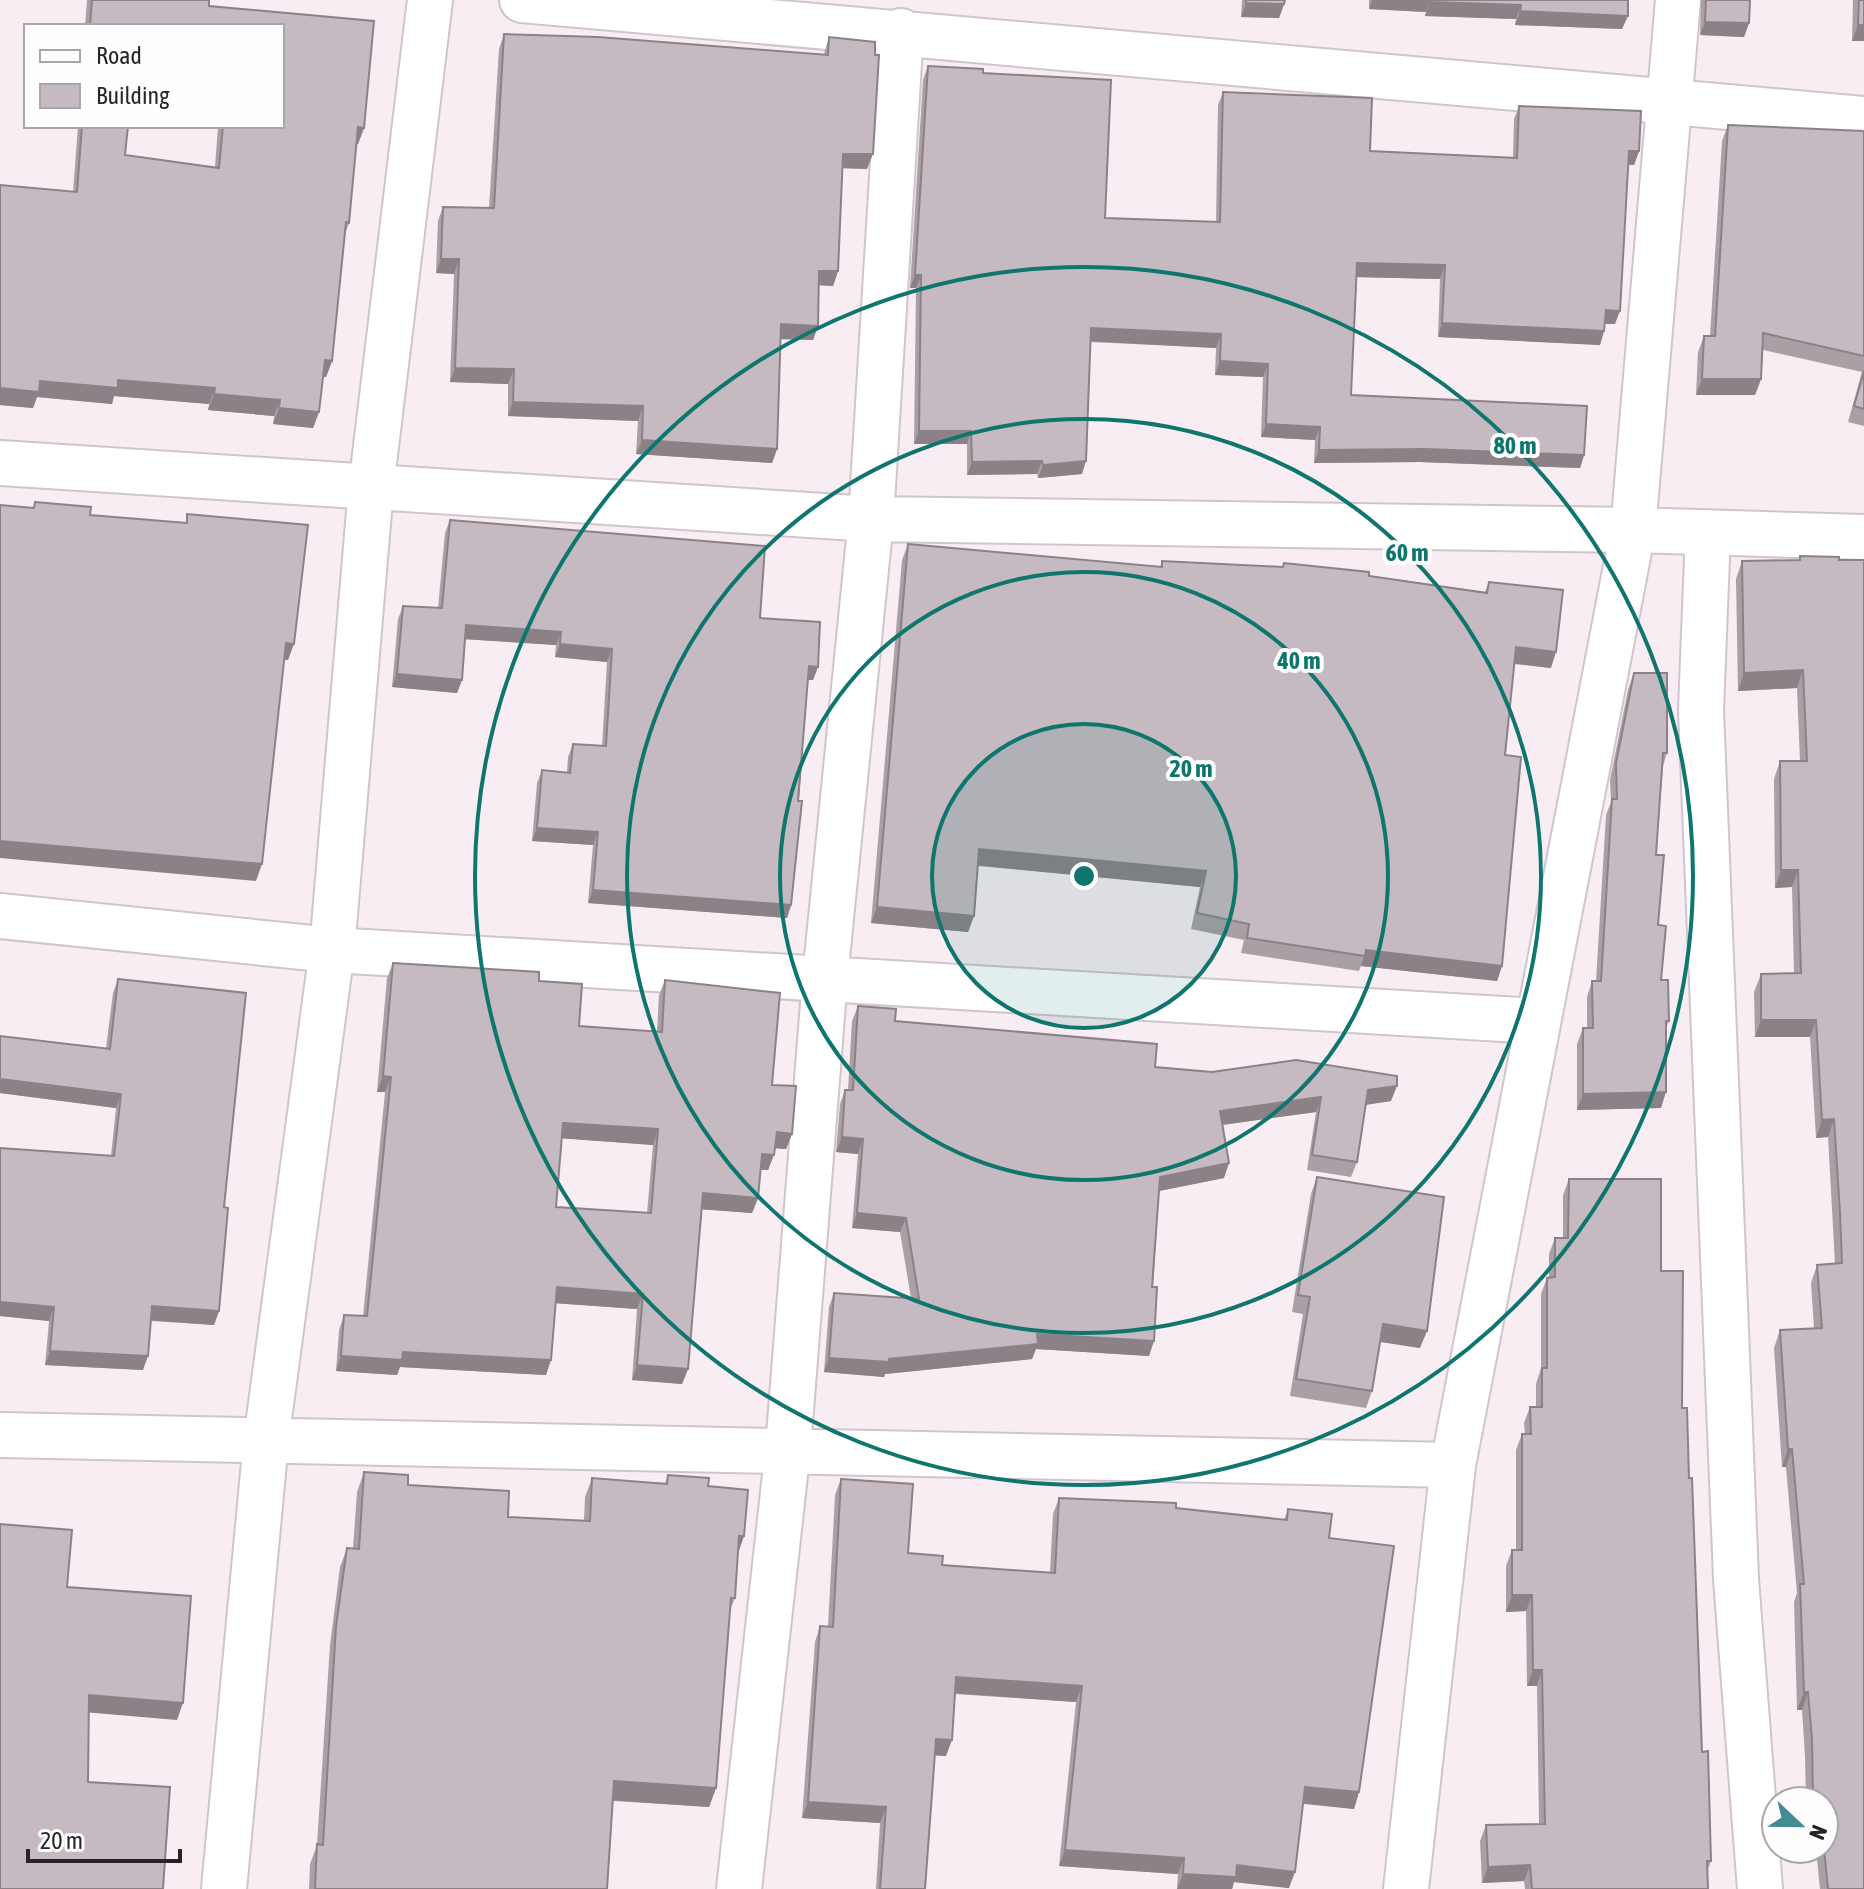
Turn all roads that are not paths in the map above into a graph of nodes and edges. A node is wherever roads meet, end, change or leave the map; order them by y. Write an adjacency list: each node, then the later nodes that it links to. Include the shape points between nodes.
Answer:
1 (430, 0): 8 (street)
2 (522, 0): 4 (street)
3 (1678, 0): 5 (street)
4 (901, 31): 5 (street); 9 (street)
5 (1669, 102): 6 (street); 10 (street)
6 (1864, 119)
7 (0, 463): 8 (street)
8 (371, 488): 9 (street); 14 (street)
9 (871, 519): 10 (street); 15 (street)
10 (1633, 530): 11 (street); 16 (street)
11 (1708, 532): 12 (street); 24 (street, via 1702,742 1736,1579)
12 (1864, 537)
13 (0, 916): 14 (street)
14 (332, 950): 15 (street); 18 (street)
15 (825, 978): 16 (street); 19 (street)
16 (1537, 1021): 20 (street)
17 (0, 1435): 18 (street)
18 (266, 1441): 19 (street); 21 (street)
19 (788, 1448): 20 (street); 22 (street)
20 (1453, 1465): 23 (street)
21 (224, 1889)
22 (739, 1889)
23 (1406, 1889)
24 (1760, 1889)

